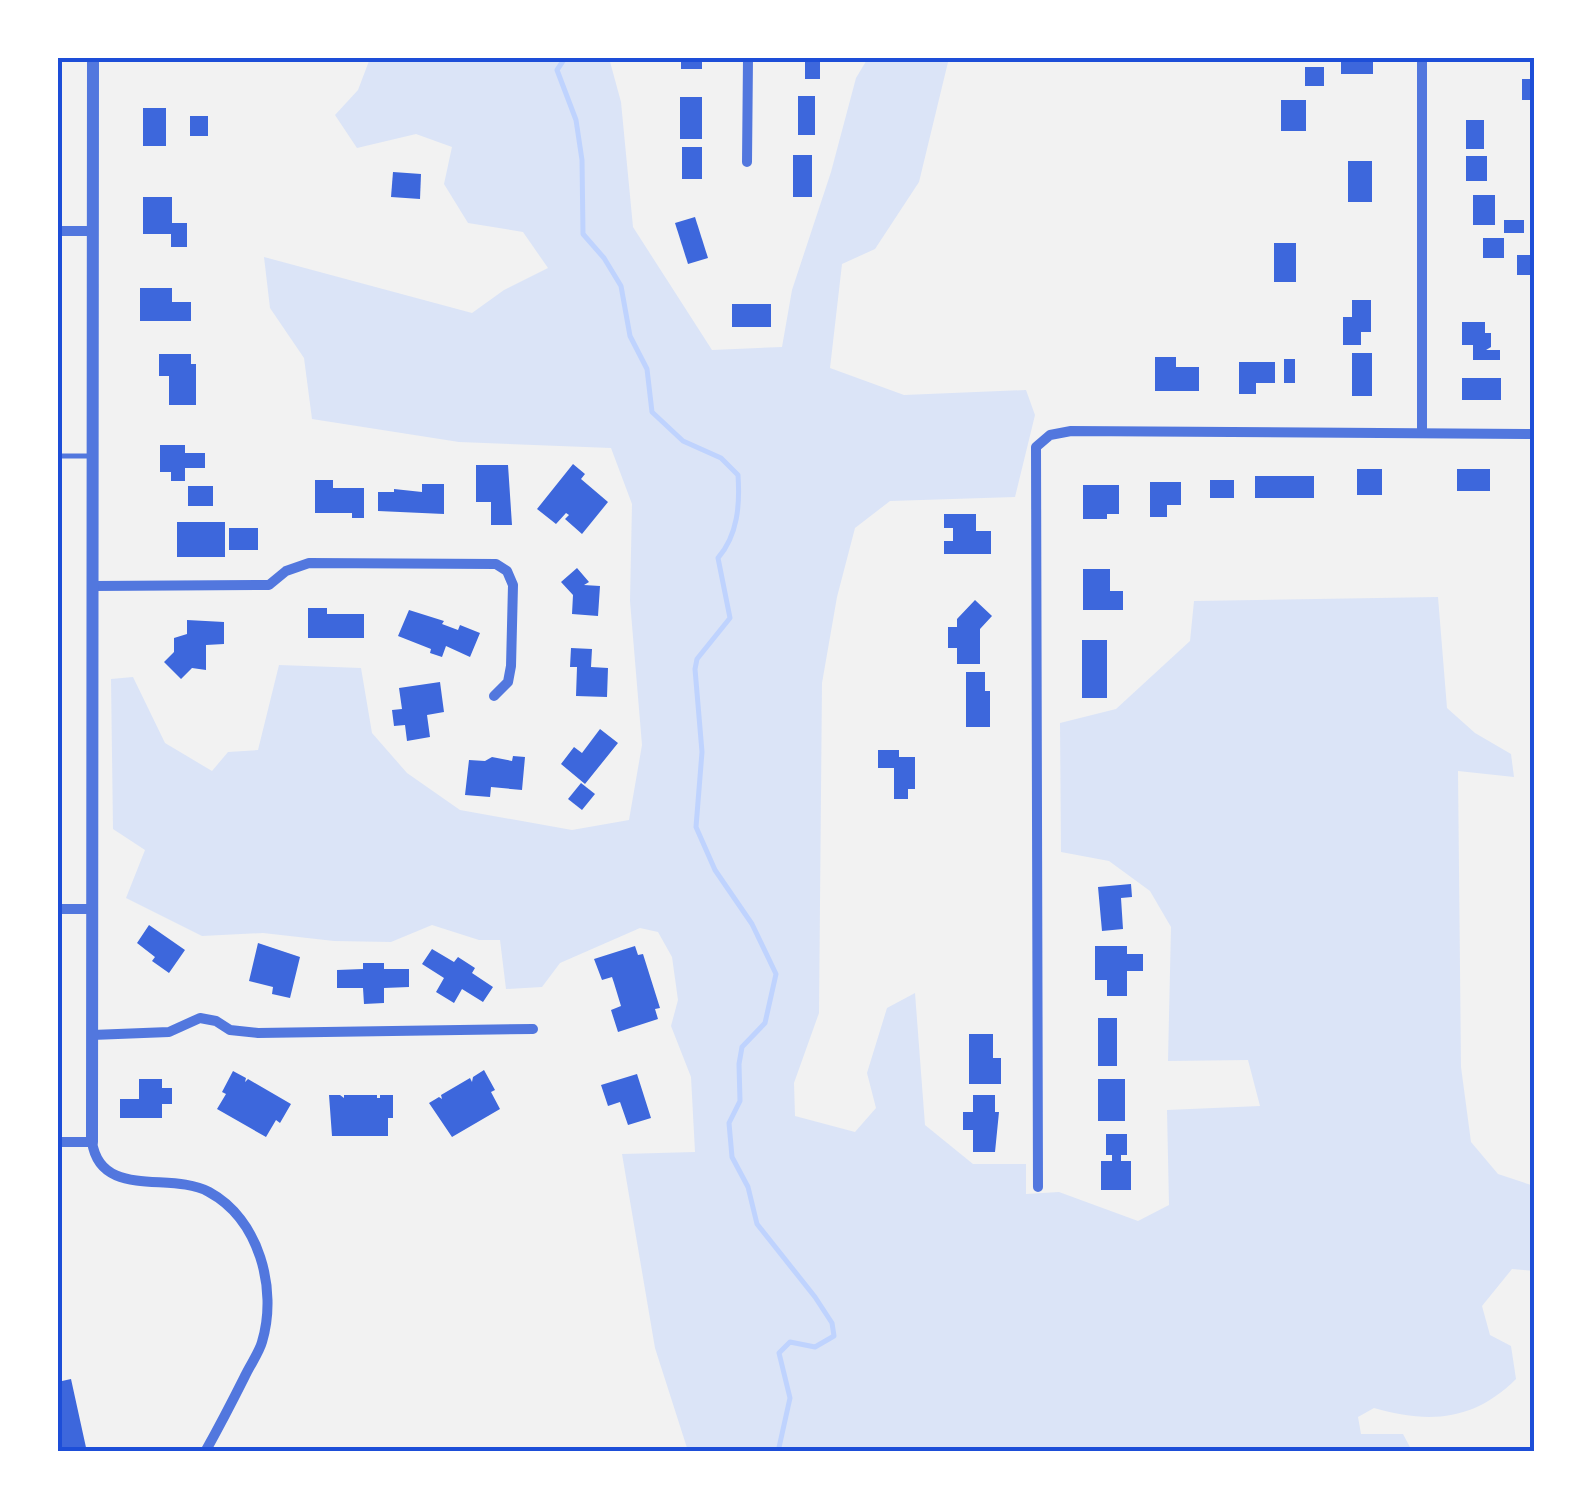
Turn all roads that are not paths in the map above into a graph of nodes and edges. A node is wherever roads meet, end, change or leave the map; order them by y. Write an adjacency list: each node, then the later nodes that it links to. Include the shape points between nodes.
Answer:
1 (92, 58): 5 (street)
2 (748, 58): 4 (street)
3 (1422, 58): 7 (street)
4 (747, 162)
5 (92, 230): 6 (street); 10 (street)
6 (58, 231)
7 (1422, 434): 8 (street); 19 (street, via 1070,431 1036,447)
8 (1534, 434)
9 (58, 456): 10 (lane)
10 (92, 456): 11 (street)
11 (92, 586): 12 (street, via 269,585 309,564 496,564 513,585 508,682); 13 (street)
12 (494, 696)
13 (92, 909): 14 (street); 16 (street)
14 (58, 910)
15 (534, 1029): 16 (street, via 258,1033 200,1018 169,1032)
16 (92, 1034): 18 (street)
17 (58, 1142): 18 (street)
18 (92, 1142): 20 (street, via 102,1170 206,1190 248,1228 262,1262 262,1342)
19 (1038, 1187)
20 (204, 1452)

